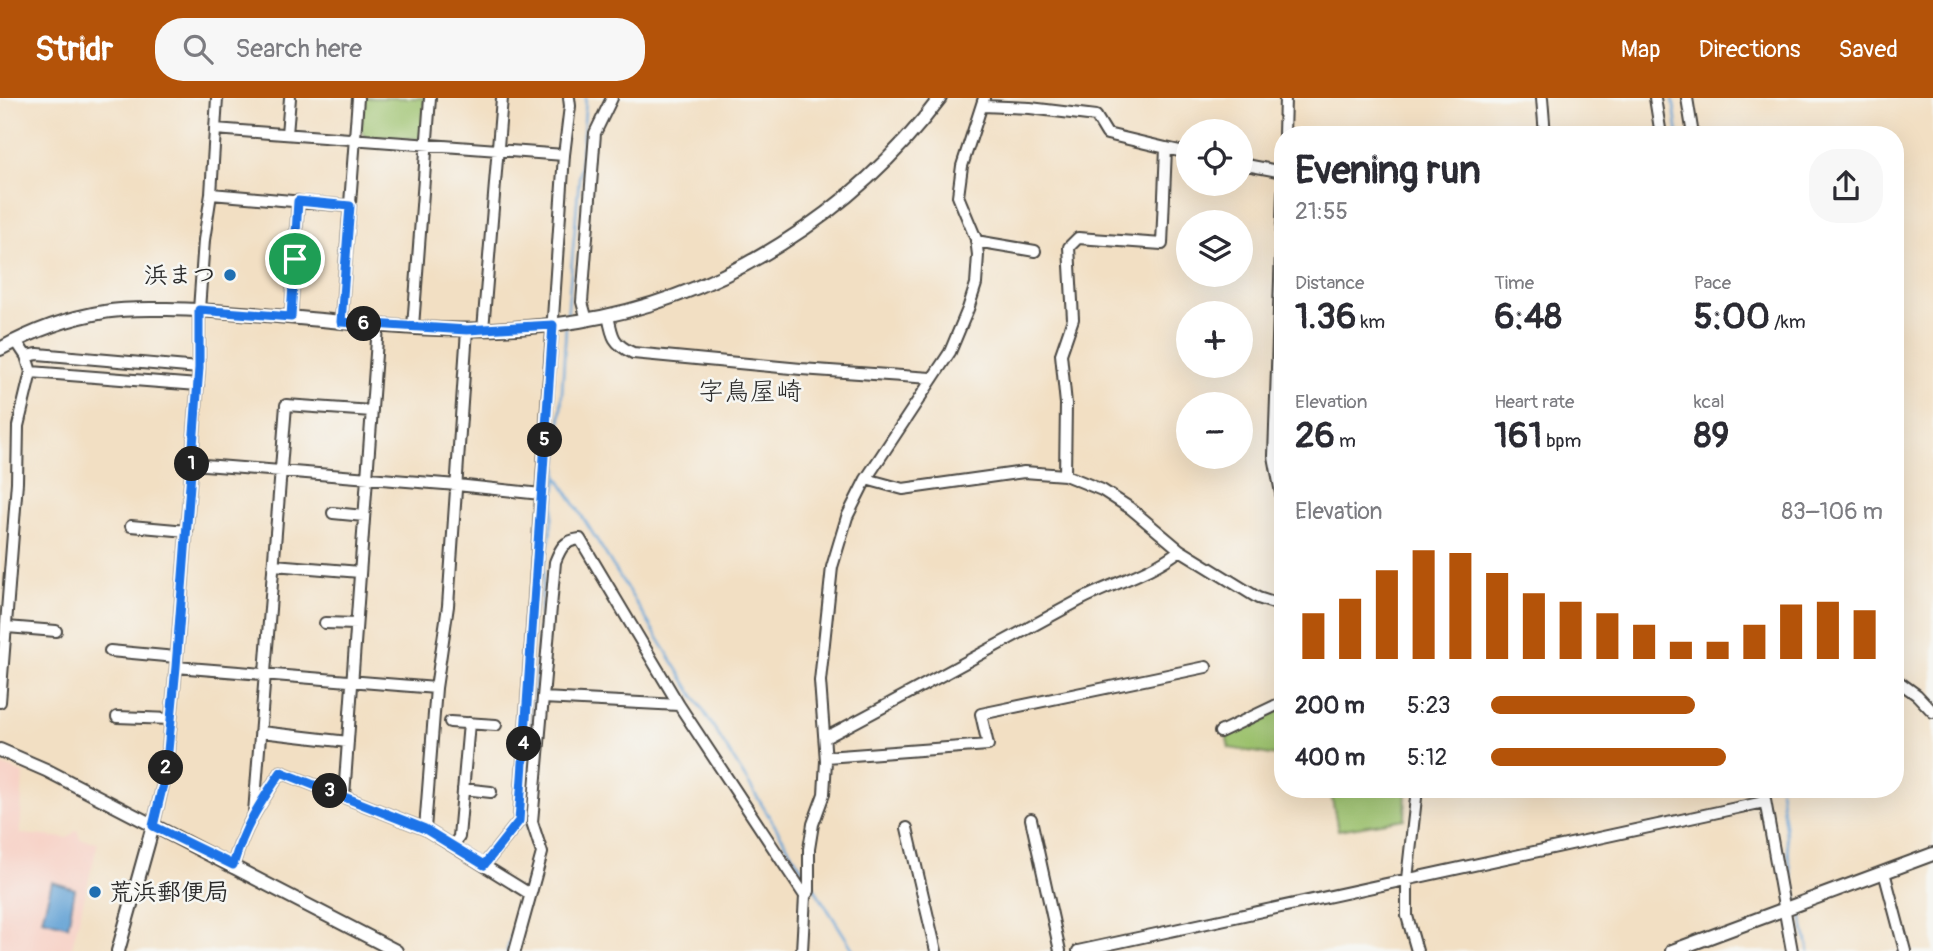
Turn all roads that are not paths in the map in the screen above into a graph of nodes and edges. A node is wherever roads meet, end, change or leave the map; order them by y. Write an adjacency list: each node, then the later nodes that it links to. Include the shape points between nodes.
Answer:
1 (217, 98): 18 (street)
2 (290, 98): 19 (street)
3 (358, 98): 20 (street)
4 (430, 98): 21 (street)
5 (502, 98): 24 (street)
6 (569, 98): 25 (street)
7 (611, 98): 36 (street, via 595,133)
8 (940, 98): 34 (street, via 861,184 798,233 704,284)
9 (1285, 98): 14 (street)
10 (1542, 98): 15 (street)
11 (1655, 98): 16 (street)
12 (1687, 98): 17 (street)
13 (983, 102): 22 (street, via 1096,116 1107,134); 31 (street, via 962,166 958,196)
14 (1284, 126)
15 (1544, 126)
16 (1660, 126)
17 (1692, 126)
18 (215, 129): 19 (street); 28 (street)
19 (287, 134): 20 (street)
20 (355, 139): 21 (street); 30 (street)
21 (427, 145): 24 (street); 40 (street)
22 (1166, 148): 23 (street); 53 (street, via 1162,244 1078,238 1069,247 1073,319 1061,354)
23 (1176, 150)
24 (498, 151): 25 (street); 42 (street)
25 (564, 155): 38 (street)
26 (1253, 167): 27 (street)
27 (1274, 171)
28 (211, 194): 29 (street); 33 (street)
29 (298, 201): 30 (street); 35 (street)
30 (350, 206): 37 (street)
31 (976, 241): 32 (street); 48 (street, via 978,270 968,309 950,352)
32 (1035, 251)
33 (199, 310): 35 (street); 43 (street, via 105,312 49,326); 46 (street)
34 (608, 315): 36 (street); 48 (street, via 613,337 633,353)
35 (291, 317): 37 (street)
36 (583, 321): 38 (street)
37 (341, 322): 39 (street)
38 (557, 325): 42 (street); 57 (street)
39 (378, 326): 40 (street); 50 (street)
40 (413, 327): 41 (street)
41 (467, 330): 42 (street); 56 (street)
42 (483, 330)
43 (16, 341): 44 (street); 45 (street)
44 (0, 349)
45 (26, 356): 46 (street); 47 (street)
46 (199, 368): 49 (street)
47 (31, 372): 49 (street); 68 (street, via 18,426)
48 (931, 379): 55 (street)
49 (198, 385): 51 (street)
50 (372, 411): 52 (street, via 286,405); 54 (street)
51 (192, 464): 52 (street); 61 (street)
52 (280, 471): 54 (street); 63 (street)
53 (1065, 475): 55 (street, via 1024,472 903,489); 62 (street, via 1130,508)
54 (367, 478): 56 (street); 59 (street)
55 (866, 479): 89 (street, via 847,517 832,567 819,698)
56 (457, 485): 57 (street); 76 (street)
57 (541, 494): 107 (street, via 519,821)
58 (333, 513): 59 (street)
59 (364, 516): 64 (street)
60 (131, 526): 61 (street)
61 (187, 531): 71 (street)
62 (1180, 550): 65 (street); 89 (street, via 1165,562 1082,599)
63 (274, 565): 64 (street); 73 (street)
64 (360, 572): 67 (street)
65 (1274, 603)
66 (325, 623): 67 (street)
67 (356, 624): 74 (street)
68 (7, 627): 69 (street); 78 (street)
69 (56, 631)
70 (110, 651): 71 (street)
71 (176, 662): 73 (street); 83 (street)
72 (1206, 667): 92 (street, via 981,715 988,745)
73 (266, 674): 74 (street); 87 (street)
74 (352, 681): 76 (street); 90 (street)
75 (1904, 686): 81 (street)
76 (436, 688): 103 (street)
77 (543, 698): 79 (street); 79 (street, via 555,562 561,546 580,539); 110 (street, via 532,822 542,853)
78 (0, 702)
79 (679, 705): 111 (street)
80 (1274, 706): 88 (street)
81 (1933, 712)
82 (117, 717): 83 (street)
83 (170, 719): 101 (street, via 166,772)
84 (450, 722): 85 (street)
85 (469, 723): 86 (street); 93 (street)
86 (496, 725)
87 (261, 732): 90 (street); 99 (street)
88 (1220, 732)
89 (825, 738): 92 (street)
90 (348, 742): 95 (street)
91 (0, 750): 101 (street)
92 (826, 757): 111 (street, via 824,794 813,824)
93 (463, 789): 94 (street); 104 (street, via 459,837)
94 (491, 792)
95 (344, 796): 99 (street, via 281,772); 103 (street)
96 (1416, 798): 109 (street)
97 (1764, 798): 98 (street)
98 (1764, 802): 109 (street); 112 (street)
99 (254, 813): 106 (street)
100 (1031, 819): 118 (street)
101 (153, 826): 106 (street); 113 (street)
102 (907, 828): 117 (street)
103 (425, 829): 104 (street)
104 (453, 846): 107 (street)
105 (1933, 854): 108 (street)
106 (233, 865): 114 (street)
107 (484, 865): 110 (street)
108 (1884, 872): 112 (street); 123 (street)
109 (1407, 879): 119 (street); 120 (street, via 1407,916)
110 (525, 891): 115 (street)
111 (807, 893): 116 (street)
112 (1786, 909): 121 (street); 122 (street)
113 (118, 951)
114 (397, 951)
115 (515, 951)
116 (802, 951)
117 (936, 951)
118 (1060, 951)
119 (1078, 951)
120 (1417, 951)
121 (1672, 951)
122 (1792, 951)
123 (1905, 951)

